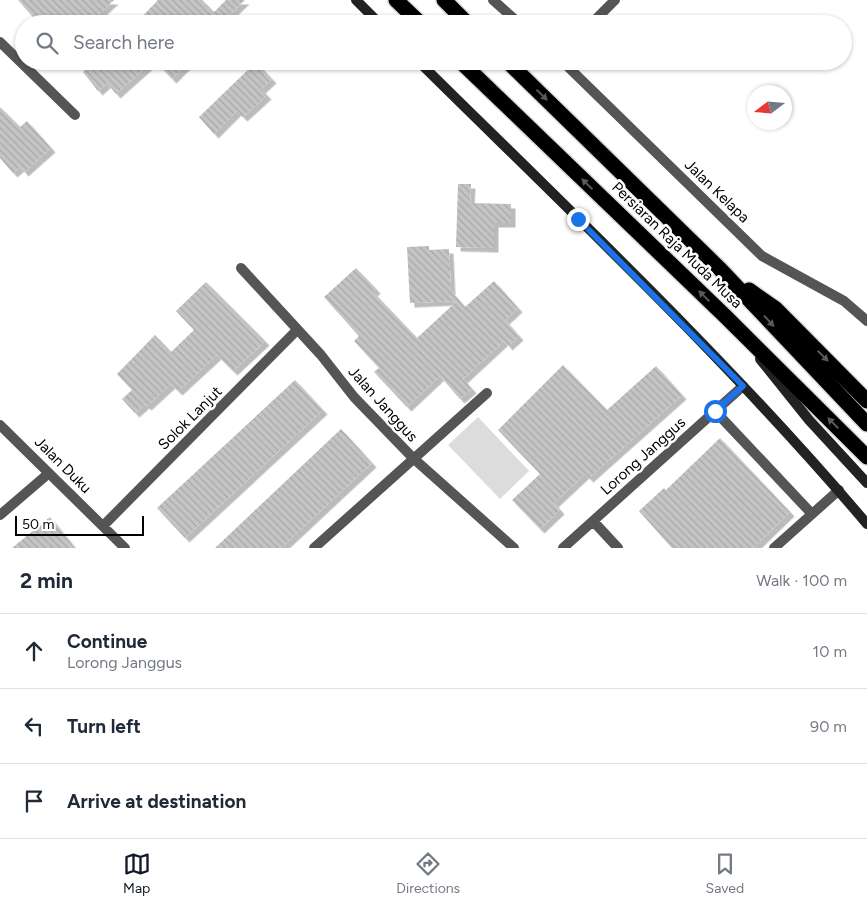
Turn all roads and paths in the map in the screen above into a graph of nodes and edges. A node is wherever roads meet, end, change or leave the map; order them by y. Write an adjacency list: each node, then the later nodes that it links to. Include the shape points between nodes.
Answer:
1 (356, 0): 6 (street)
2 (396, 0): 7 (highway)
3 (444, 0): 8 (highway)
4 (493, 0): 9 (street)
5 (615, 0): 10 (street)
6 (371, 15)
7 (412, 15)
8 (459, 15)
9 (510, 15)
10 (600, 15)
11 (0, 42): 12 (street)
12 (15, 56)
13 (29, 70): 18 (street)
14 (427, 70): 24 (street, via 643,282)
15 (469, 70): 21 (highway, Persiaran Raja Muda Musa, one-way to 15)
16 (516, 70): 20 (highway, Persiaran Raja Muda Musa, one-way to 20)
17 (571, 70): 22 (street, Jalan Kelapa, via 762,256 844,301)
18 (75, 115)
19 (241, 268): 23 (street, Jalan Janggus)
20 (719, 268): 26 (highway, one-way to 26, via 776,309); 28 (highway, Persiaran Raja Muda Musa, one-way to 28)
21 (725, 316): 30 (highway, Persiaran Raja Muda Musa, one-way to 21); 33 (street, via 809,420)
22 (867, 321)
23 (297, 330): 31 (street, Jalan Janggus); 39 (street, Solok Lanjut)
24 (743, 386): 27 (street, Lorong Janggus); 34 (street)
25 (487, 393): 31 (street)
26 (867, 401)
27 (715, 411): 35 (street); 37 (street, Lorong Janggus)
28 (867, 424)
29 (0, 425): 32 (street, Jalan Duku)
30 (867, 457)
31 (412, 458): 41 (street); 42 (street, Jalan Janggus)
32 (49, 473): 36 (street); 39 (street, Jalan Duku)
33 (867, 483)
34 (839, 490): 35 (street); 38 (street)
35 (812, 514): 45 (street)
36 (0, 515)
37 (593, 521): 43 (street, Lorong Janggus); 44 (street)
38 (867, 524)
39 (103, 526): 40 (street, Jalan Duku)
40 (126, 548)
41 (314, 548)
42 (514, 548)
43 (562, 548)
44 (618, 548)
45 (774, 548)

